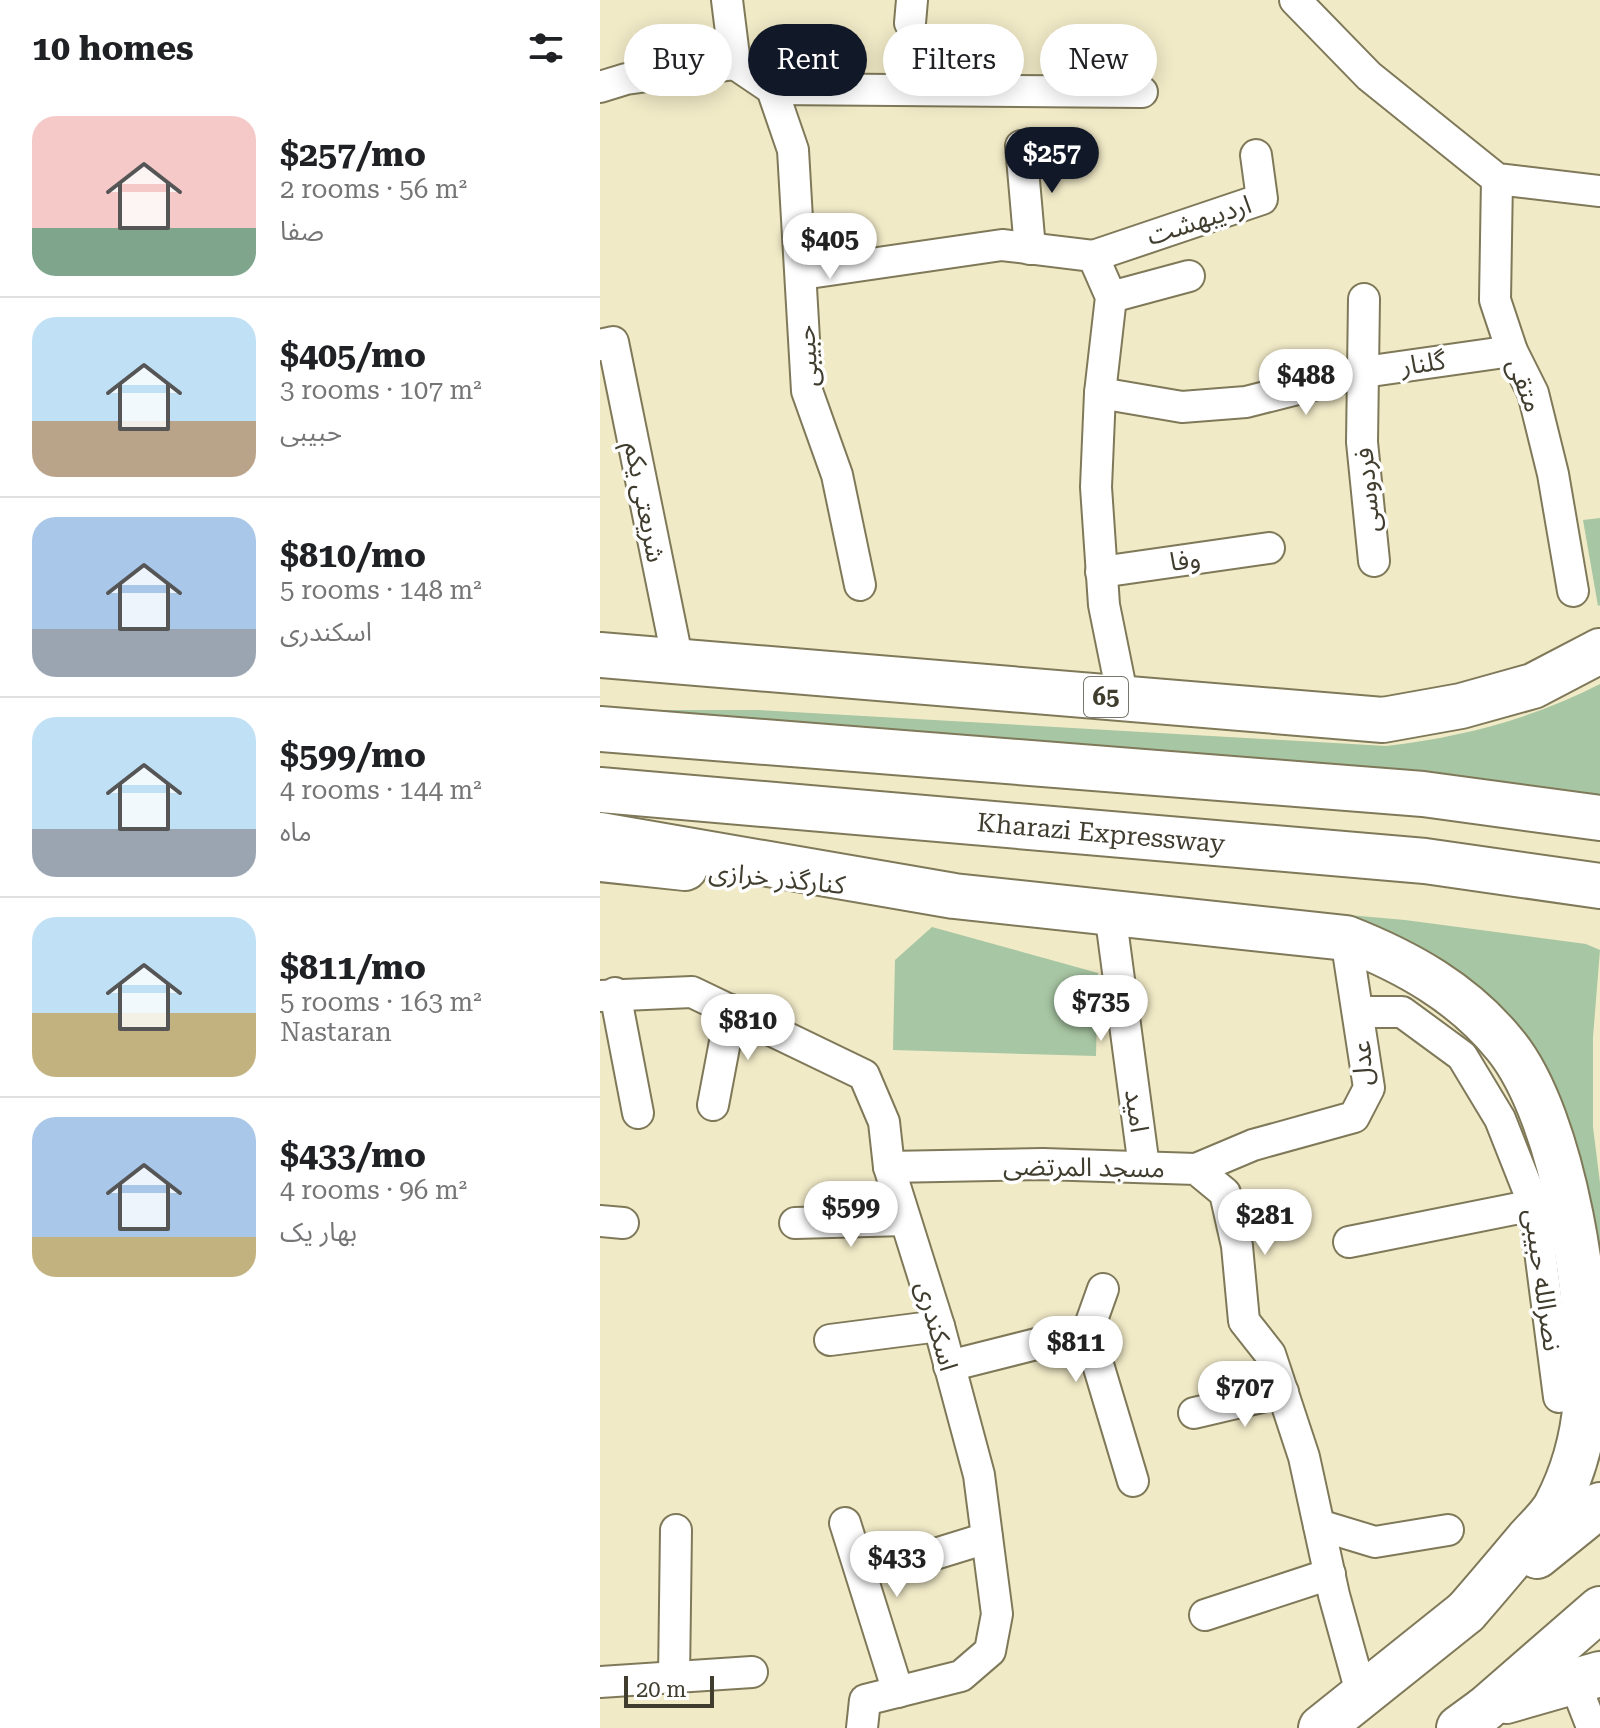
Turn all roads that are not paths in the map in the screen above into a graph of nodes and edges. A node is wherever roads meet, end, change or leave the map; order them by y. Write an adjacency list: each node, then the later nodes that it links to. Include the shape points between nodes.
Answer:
1 (727, 0): 3 (street)
2 (1295, 0): 11 (street, via 1369,76)
3 (735, 64): 4 (street); 5 (street)
4 (748, 73)
5 (600, 87)
6 (867, 90): 7 (street)
7 (1040, 91)
8 (774, 96): 15 (street, حبیبی, via 793,150)
9 (1021, 146): 13 (street)
10 (1256, 155): 14 (street, اردیبهشت, via 1262,199)
11 (1497, 179): 12 (street); 20 (street, متقی, via 1495,300)
12 (1600, 191)
13 (1030, 249): 14 (street); 15 (street, via 1002,245)
14 (1093, 256): 17 (street)
15 (802, 274): 26 (street, حبیبی, via 807,391 837,475)
16 (1189, 276): 17 (street)
17 (1111, 297): 22 (street)
18 (1364, 299): 21 (street, فردوسی)
19 (607, 343): 30 (street, شریعتی یکم)
20 (1512, 351): 21 (street, گلنار); 27 (street, متقی, via 1536,406)
21 (1364, 372): 22 (street, گلنار, via 1246,402 1182,407); 24 (street, فردوسی, via 1362,442)
22 (1100, 393): 25 (street, via 1096,487)
23 (1269, 548): 25 (street, وفا)
24 (1374, 561)
25 (1101, 572): 31 (street)
26 (860, 585)
27 (1573, 591)
28 (1600, 651): 31 (main road, 65, via 1533,686 1383,720)
29 (600, 655): 30 (main road, 65)
30 (678, 662): 31 (main road, 65)
31 (1123, 699)
32 (600, 729): 34 (main road, via 1423,794)
33 (600, 790): 37 (main road, Kharazi Expressway, via 1425,861)
34 (1600, 818)
35 (600, 835): 38 (main road)
36 (600, 859): 38 (main road, کنارگذر خرازی)
37 (1600, 886)
38 (954, 896): 39 (main road)
39 (1110, 912): 40 (main road); 47 (street, امید)
40 (1346, 938): 43 (street, عدل); 71 (main road, via 1401,960 1439,984 1507,1046 1533,1091 1563,1177 1586,1361 1586,1401 1576,1456 1555,1508)
41 (607, 995): 42 (street, اسکندری, via 692,992); 45 (street)
42 (731, 1010): 44 (street); 46 (street, اسکندری, via 864,1075 884,1122)
43 (1359, 1012): 48 (street, عدل, via 1369,1088 1354,1117 1253,1145); 49 (street, نصرالله حبیبی, via 1402,1012 1462,1056 1500,1119)
44 (713, 1105)
45 (638, 1113)
46 (889, 1167): 47 (street, مسجد المرتضی); 50 (street, اسکندری)
47 (1144, 1167): 48 (street, مسجد المرتضی)
48 (1196, 1169): 58 (street, مسجد المرتضی, via 1225,1193 1237,1246 1244,1321 1270,1354)
49 (1534, 1205): 52 (street); 59 (street, نصرالله حبیبی)
50 (905, 1220): 51 (street); 54 (street, اسکندری)
51 (795, 1223)
52 (1349, 1242)
53 (1103, 1289): 55 (street)
54 (939, 1326): 56 (street); 57 (street, اسکندری)
55 (1088, 1331): 57 (street); 61 (street)
56 (830, 1340)
57 (949, 1366): 67 (street, اسکندری, via 979,1475)
58 (1283, 1392): 60 (street); 64 (street, مسجد المرتضی)
59 (1559, 1397)
60 (1194, 1413)
61 (1133, 1481)
62 (1598, 1507): 71 (main road)
63 (845, 1523): 77 (street)
64 (1319, 1525): 66 (street, via 1375,1542); 69 (street, مسجد المرتضی)
65 (676, 1530): 75 (street)
66 (1448, 1530)
67 (987, 1538): 68 (street); 77 (street, اسکندری, via 997,1614 990,1651 961,1676)
68 (922, 1558)
69 (1330, 1574): 72 (street); 78 (street, مسجد المرتضی)
70 (1600, 1609): 79 (main road)
71 (1466, 1612): 78 (main road)
72 (1205, 1615)
73 (752, 1672): 75 (street)
74 (1587, 1677): 79 (main road); 82 (street, via 1592,1727)
75 (674, 1678): 76 (street)
76 (600, 1682)
77 (898, 1692): 80 (street, اسکندری, via 865,1700)
78 (1362, 1696): 81 (main road)
79 (1472, 1718)
80 (862, 1728)
81 (1321, 1728)
82 (1600, 1728)

